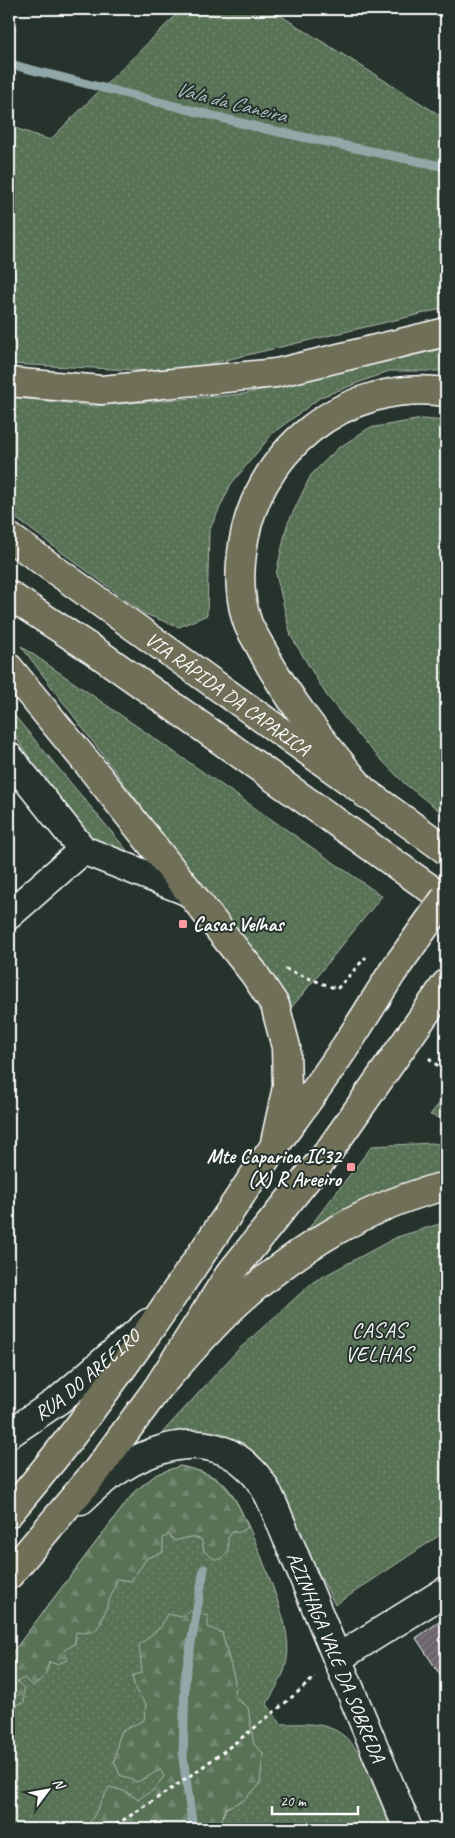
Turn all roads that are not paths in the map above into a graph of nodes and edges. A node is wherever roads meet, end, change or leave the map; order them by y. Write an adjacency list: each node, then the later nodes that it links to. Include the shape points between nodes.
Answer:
1 (446, 332): 2 (main road, via 276,373 102,390)
2 (9, 382)
3 (446, 392): 8 (main road, via 423,389 384,393 353,404 313,426 277,460 255,497 244,531 239,575 248,623 279,683)
4 (9, 537): 8 (main road, VIA RÁPIDA DA CAPARICA)
5 (9, 595): 11 (main road, VIA RÁPIDA DA CAPARICA, via 102,656)
6 (9, 668): 12 (main road, via 89,764)
7 (9, 757): 9 (street)
8 (366, 794): 10 (main road, VIA RÁPIDA DA CAPARICA)
9 (83, 850): 12 (street); 15 (street)
10 (446, 850)
11 (412, 876): 13 (main road, VIA RÁPIDA DA CAPARICA); 14 (street)
12 (188, 892): 17 (main road, via 253,972 275,1005 286,1047 287,1088)
13 (446, 899): 17 (main road, bridge)
14 (446, 912)
15 (9, 915)
16 (446, 984): 20 (main road, via 415,1033 329,1151 229,1275)
17 (274, 1147): 19 (main road)
18 (446, 1186): 20 (main road, via 389,1205 330,1234 288,1261 237,1303)
19 (160, 1312): 21 (street, RUA DO AREEIRO, via 59,1400); 22 (main road, via 84,1419)
20 (157, 1388): 23 (main road, via 98,1469)
21 (9, 1434)
22 (9, 1513)
23 (16, 1567): 25 (street, AZINHAGA VALE DA SOBREDA, via 93,1489 140,1457 165,1447 199,1444 219,1449 254,1472 268,1494)
24 (446, 1591): 25 (street)
25 (338, 1658): 26 (street, AZINHAGA VALE DA SOBREDA)
26 (408, 1829)

